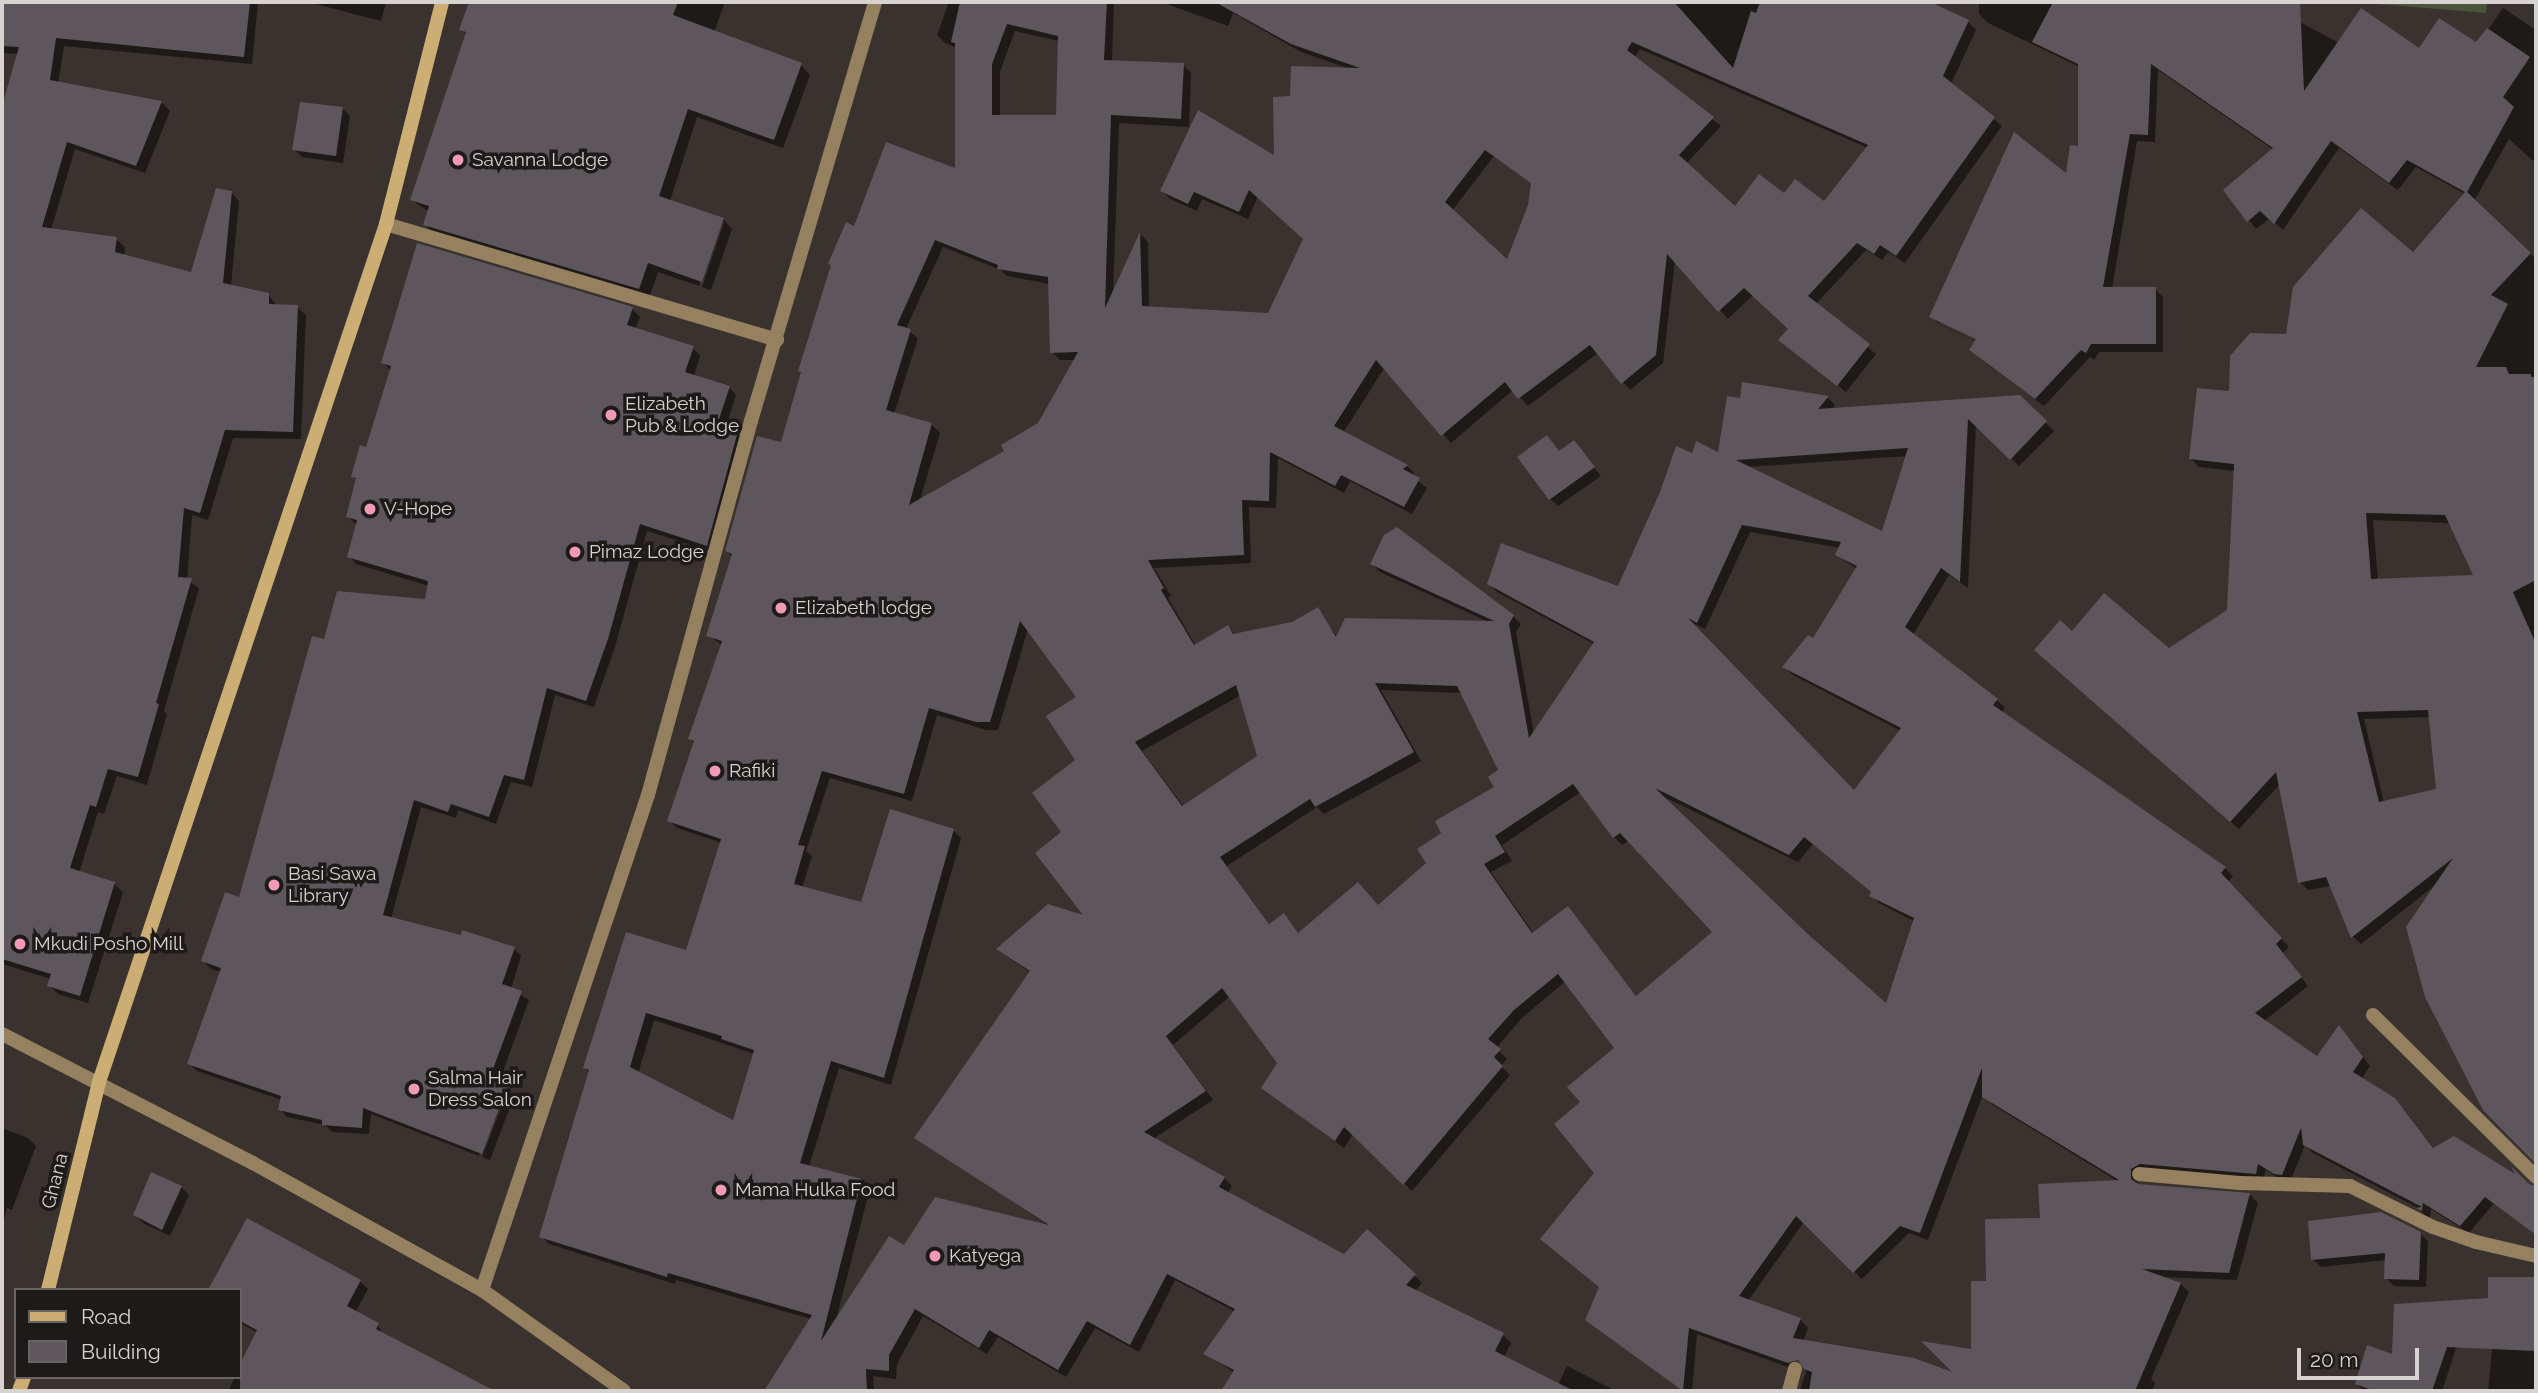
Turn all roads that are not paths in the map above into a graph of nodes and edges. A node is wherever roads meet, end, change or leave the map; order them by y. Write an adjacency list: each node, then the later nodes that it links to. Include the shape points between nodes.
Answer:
1 (442, 2): 3 (street, Ghana)
2 (875, 2): 4 (street)
3 (386, 224): 4 (street); 7 (street, Ghana)
4 (777, 340): 12 (street, via 648,795)
5 (2373, 1016): 9 (street)
6 (2, 1034): 7 (street)
7 (99, 1082): 11 (street, Ghana); 12 (street)
8 (2139, 1174): 10 (street, via 2350,1186 2433,1227)
9 (2536, 1177)
10 (2536, 1256)
11 (48, 1288)
12 (482, 1290): 14 (street)
13 (1795, 1369): 15 (street)
14 (620, 1390)
15 (1789, 1391)

